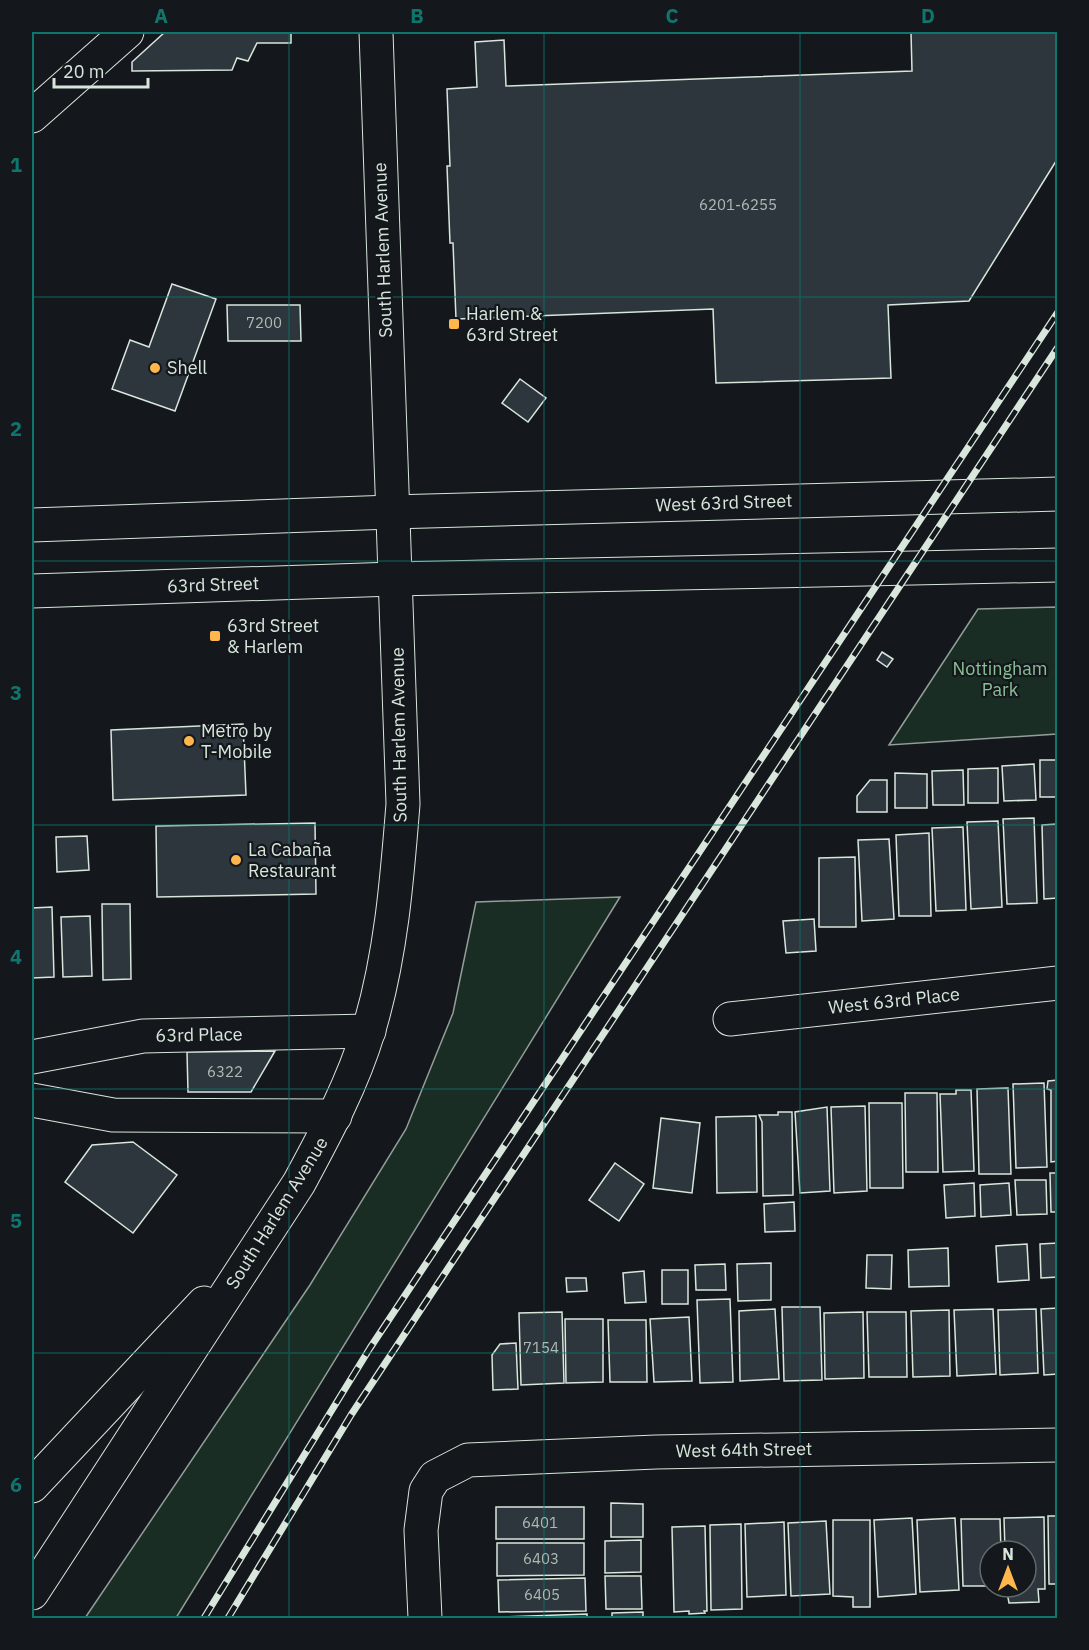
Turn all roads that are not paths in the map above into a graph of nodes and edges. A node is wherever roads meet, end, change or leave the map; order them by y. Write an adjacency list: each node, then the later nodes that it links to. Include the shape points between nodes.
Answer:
1 (127, 32): 3 (main road)
2 (376, 32): 5 (main road, South Harlem Avenue)
3 (32, 116)
4 (1058, 494): 5 (main road, West 63rd Street)
5 (391, 512): 6 (main road); 8 (main road, South Harlem Avenue)
6 (32, 525)
7 (1058, 565): 8 (main road)
8 (394, 579): 9 (main road, 63rd Street); 12 (main road, South Harlem Avenue, via 403,804 393,917)
9 (32, 591)
10 (1058, 983): 11 (main road, West 63rd Place)
11 (730, 1019)
12 (369, 1031): 13 (main road, 63rd Place, via 143,1036); 15 (main road, South Harlem Avenue)
13 (32, 1057)
14 (32, 1100): 15 (main road, via 113,1115)
15 (335, 1116): 16 (main road, South Harlem Avenue, via 299,1183)
16 (252, 1256): 18 (main road); 19 (main road, South Harlem Avenue)
17 (1058, 1445): 20 (main road, West 64th Street, via 656,1452 468,1460 435,1477 426,1491 421,1530)
18 (32, 1486)
19 (32, 1593)
20 (425, 1618)

